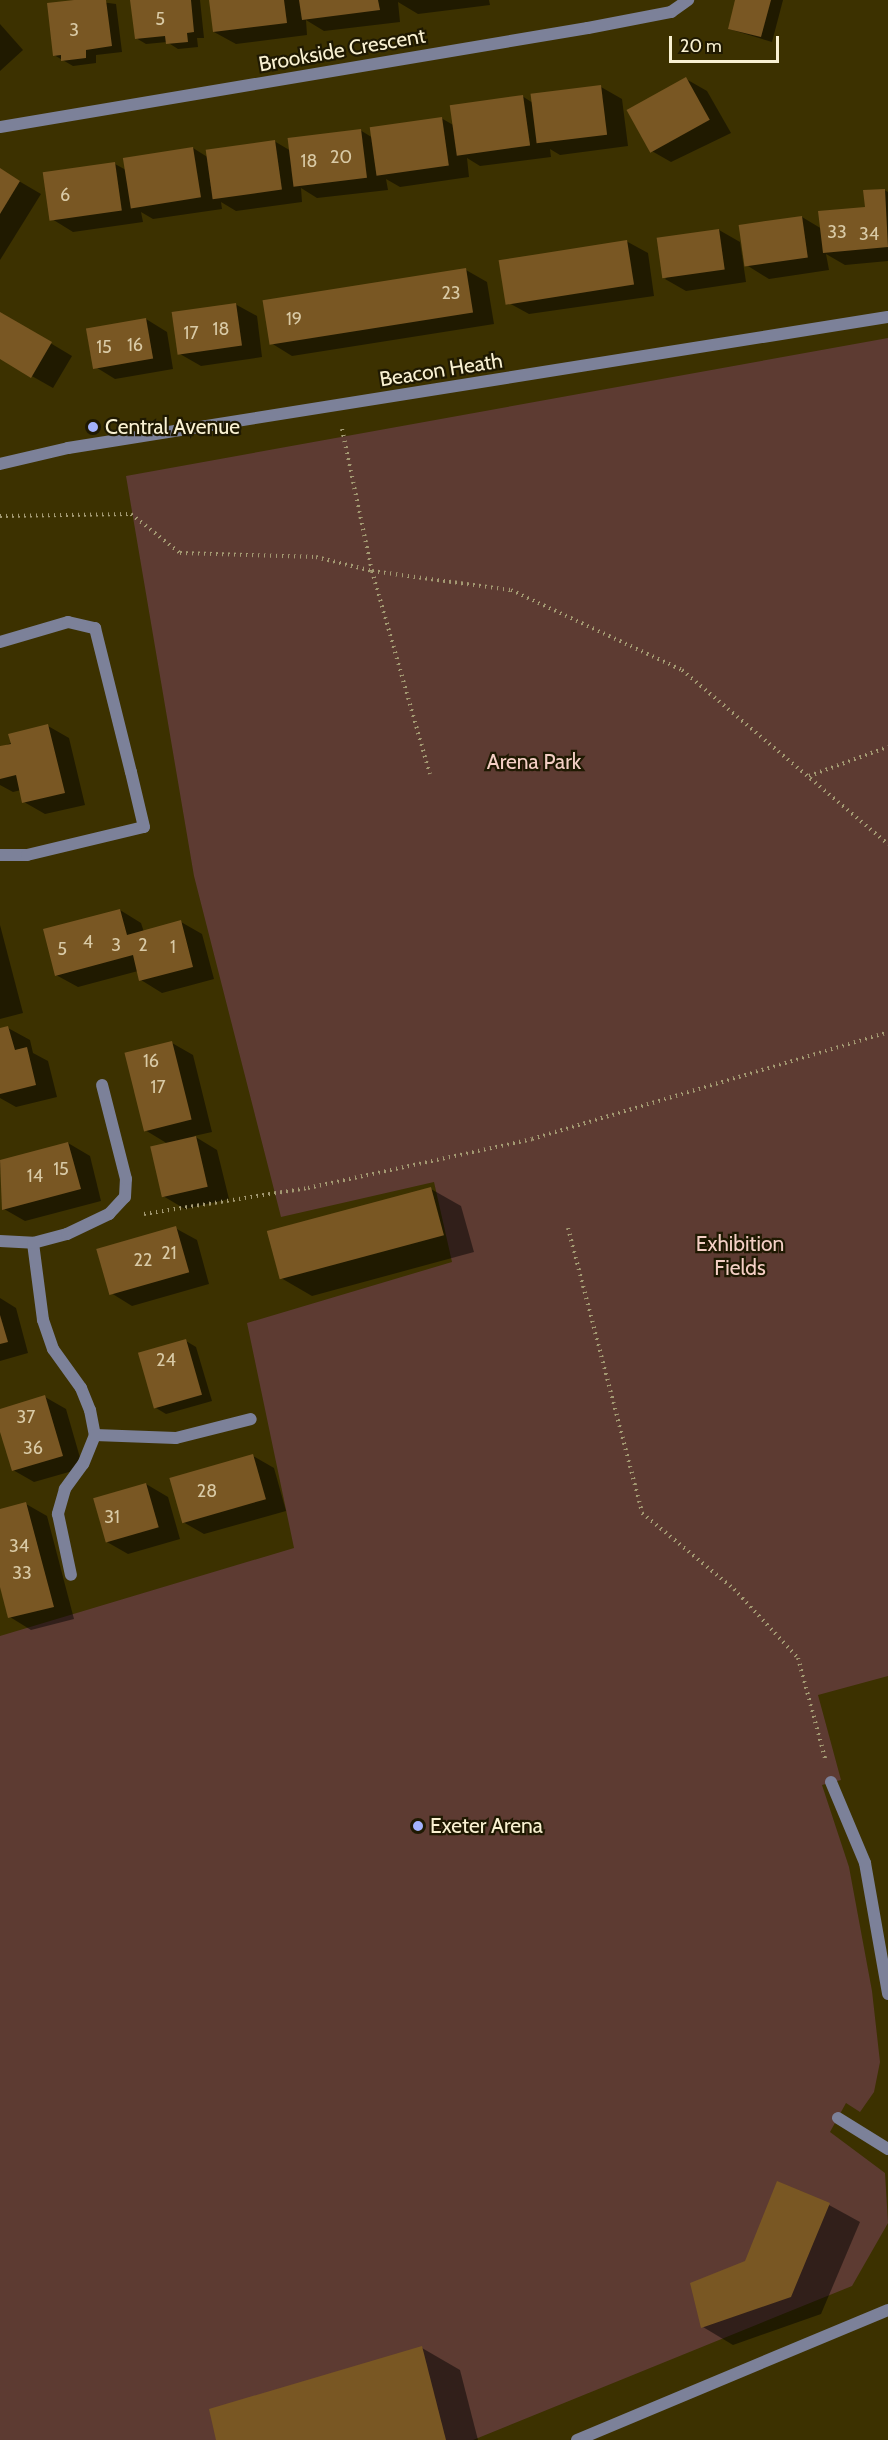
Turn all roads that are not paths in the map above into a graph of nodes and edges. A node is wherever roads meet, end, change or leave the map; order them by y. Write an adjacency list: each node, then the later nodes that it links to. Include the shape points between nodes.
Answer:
1 (688, 0): 2 (street, Brookside Crescent, via 670,12 588,28)
2 (0, 128)
3 (888, 317): 4 (street, Beacon Heath, via 68,448)
4 (0, 464)
5 (0, 642): 6 (street, via 68,622 94,628 144,827 27,855)
6 (0, 855)
7 (102, 1085): 9 (street, via 126,1179 124,1197 109,1214 67,1234)
8 (0, 1240): 9 (street)
9 (33, 1244): 11 (street, via 44,1320 53,1349 81,1388)
10 (251, 1419): 11 (street, via 176,1438)
11 (94, 1435): 12 (street, via 83,1464 65,1489 58,1514)
12 (72, 1575)
13 (831, 1782): 14 (street, via 865,1863)
14 (888, 1994)
15 (838, 2118): 16 (street)
16 (888, 2148)
17 (888, 2310): 18 (street)
18 (577, 2440)

